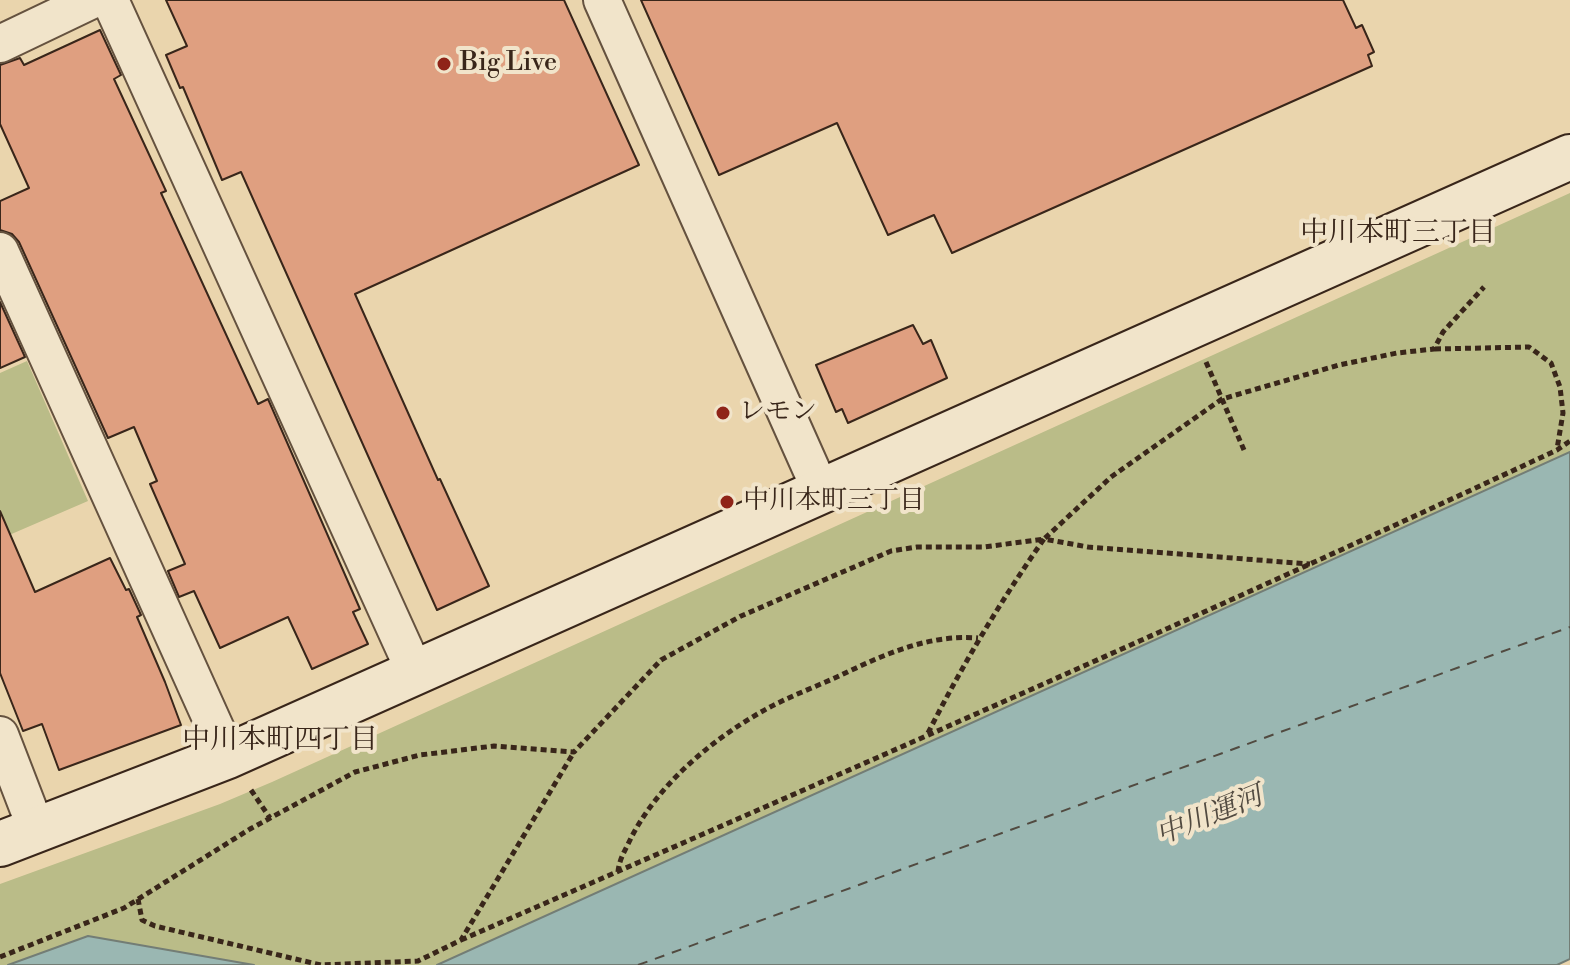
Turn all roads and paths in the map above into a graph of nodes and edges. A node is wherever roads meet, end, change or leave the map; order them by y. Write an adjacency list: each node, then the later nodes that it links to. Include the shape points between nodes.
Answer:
1 (92, 0): 4 (street)
2 (110, 0): 18 (street)
3 (602, 0): 14 (street)
4 (0, 44)
5 (1570, 157): 8 (street)
6 (0, 251): 22 (street)
7 (1484, 287): 9 (path)
8 (1191, 328): 10 (path); 14 (street)
9 (1434, 349): 10 (path, via 1339,365); 13 (path, via 1529,347 1551,363 1563,413)
10 (1222, 399): 12 (path); 15 (path, via 1111,477)
11 (1570, 441): 13 (path)
12 (1244, 450)
13 (1557, 450): 16 (path)
14 (821, 491): 18 (street)
15 (1044, 539): 16 (path); 17 (path); 21 (path, via 891,551 741,616 661,660)
16 (1311, 564): 19 (path)
17 (978, 638): 19 (path); 24 (path, via 955,636 885,655 762,712 711,745 672,781 639,823)
18 (415, 672): 22 (street)
19 (927, 734): 24 (path)
20 (0, 735): 23 (street)
21 (574, 752): 25 (path, via 494,746 420,755 355,772); 26 (path)
22 (228, 756): 23 (street)
23 (19, 837)
24 (618, 872): 26 (path)
25 (138, 899): 26 (path, via 142,920 155,926 321,965 418,961); 27 (path)
26 (461, 940)
27 (0, 957)

